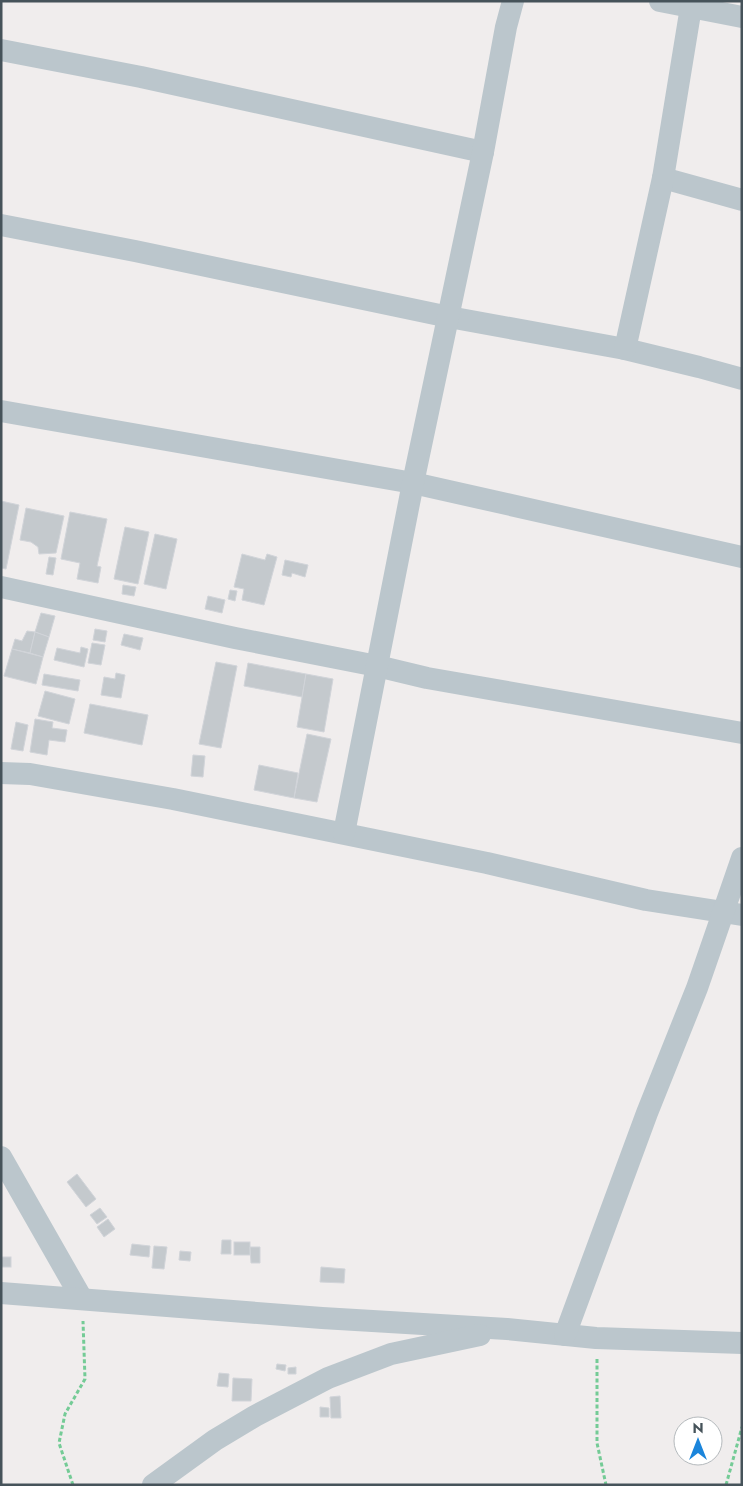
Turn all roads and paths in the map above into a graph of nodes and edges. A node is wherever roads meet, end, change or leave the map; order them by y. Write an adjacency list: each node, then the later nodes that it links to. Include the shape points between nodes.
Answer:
1 (513, 1): 6 (street)
2 (660, 1): 3 (street)
3 (691, 7): 4 (street); 7 (street)
4 (742, 17)
5 (1, 50): 6 (street, via 151,79)
6 (484, 152): 10 (street)
7 (663, 178): 8 (street); 11 (street)
8 (742, 200)
9 (1, 225): 10 (street)
10 (449, 317): 11 (street); 14 (street)
11 (625, 349): 12 (street)
12 (742, 379)
13 (1, 411): 14 (street)
14 (413, 483): 15 (street); 17 (street)
15 (742, 557)
16 (1, 587): 17 (street)
17 (377, 666): 18 (street, via 427,678); 20 (street)
18 (742, 734)
19 (1, 773): 20 (street, via 30,774)
20 (344, 833): 22 (street, via 646,900)
21 (742, 858): 22 (street)
22 (733, 913): 27 (street, via 697,988 647,1113)
23 (1, 1157): 25 (street)
24 (1, 1293): 25 (street)
25 (82, 1299): 26 (street); 31 (path, via 85,1378 65,1414 59,1443)
26 (507, 1329): 27 (street); 32 (street, via 390,1354 328,1378 215,1440)
27 (565, 1335): 28 (street)
28 (596, 1338): 29 (street); 33 (path, via 597,1443)
29 (742, 1343)
30 (742, 1427): 34 (path)
31 (73, 1485)
32 (153, 1485)
33 (606, 1485)
34 (726, 1485)

